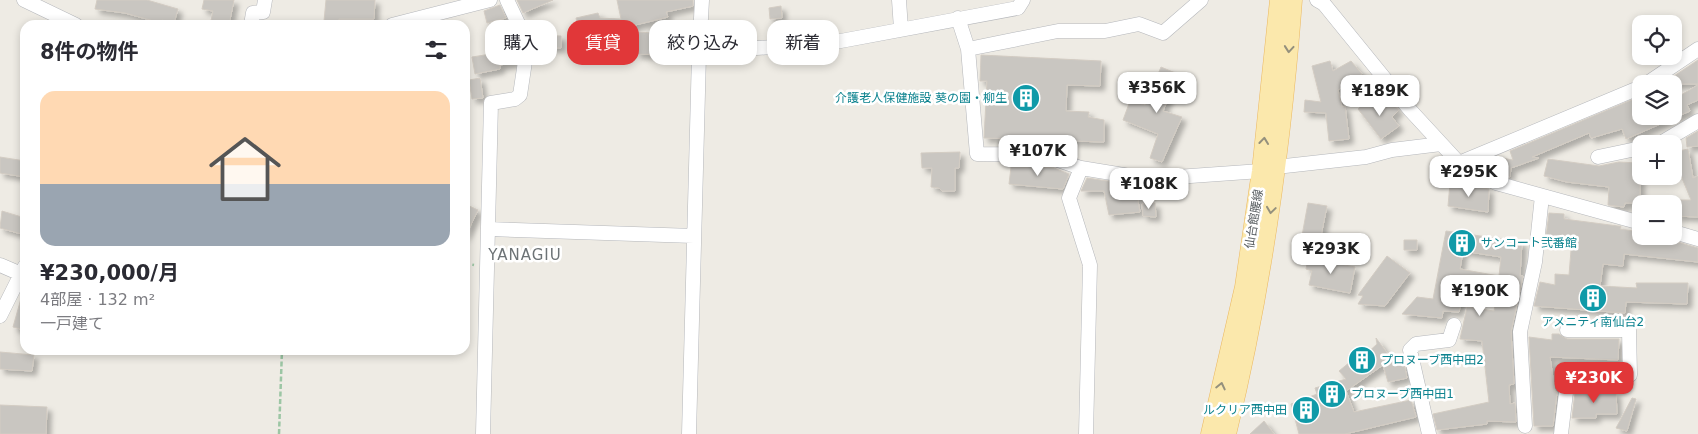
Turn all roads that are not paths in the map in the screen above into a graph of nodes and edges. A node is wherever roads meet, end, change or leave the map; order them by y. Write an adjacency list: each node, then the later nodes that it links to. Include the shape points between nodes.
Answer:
1 (24, 0): 13 (street)
2 (265, 0): 14 (street, via 263,12 253,13)
3 (490, 0): 15 (street)
4 (507, 0): 34 (street, via 525,38 526,56 520,95 515,99 491,103)
5 (702, 0): 16 (street)
6 (899, 0): 17 (street)
7 (1023, 0): 12 (street, via 1018,8)
8 (1201, 0): 19 (street, via 1162,33 1139,24 1105,31 1058,31)
9 (1279, 0): 31 (main road, 仙台館腰線, one-way to 9)
10 (1293, 0): 31 (main road, 仙台館腰線, one-way to 31)
11 (1317, 0): 26 (street, via 1324,4)
12 (958, 18): 17 (street); 19 (street)
13 (66, 20)
14 (252, 20)
15 (412, 20)
16 (701, 20)
17 (901, 29): 18 (street, via 830,43)
18 (757, 48)
19 (968, 48): 30 (street, via 977,154 1043,155)
20 (1698, 49): 22 (street)
21 (699, 65): 36 (street)
22 (1659, 75)
23 (1632, 90): 29 (street)
24 (1698, 121): 25 (street)
25 (1674, 135)
26 (1441, 144): 29 (street); 31 (street, via 1392,150 1366,158)
27 (1632, 150): 28 (street)
28 (1598, 157)
29 (1459, 163): 32 (street, via 1496,183)
30 (1081, 168): 31 (street, via 1148,178); 47 (street, via 1069,198 1090,265)
31 (1269, 169): 48 (main road, 仙台館腰線, one-way to 31); 49 (main road, 仙台館腰線, one-way to 49, via 1261,272)
32 (1542, 196): 33 (street); 44 (street, via 1535,262 1520,332)
33 (1632, 221)
34 (488, 229): 36 (street); 45 (street)
35 (1682, 234): 37 (street)
36 (694, 236): 46 (street)
37 (1698, 238)
38 (0, 265): 39 (street)
39 (20, 269)
40 (20, 276): 41 (street)
41 (0, 316)
42 (1454, 325): 50 (street, via 1449,340 1416,344 1410,350)
43 (1567, 330): 51 (street, via 1629,330 1630,375 1568,376)
44 (1525, 426)
45 (483, 434)
46 (689, 434)
47 (1086, 434)
48 (1210, 434)
49 (1227, 434)
50 (1428, 434)
51 (1561, 434)

